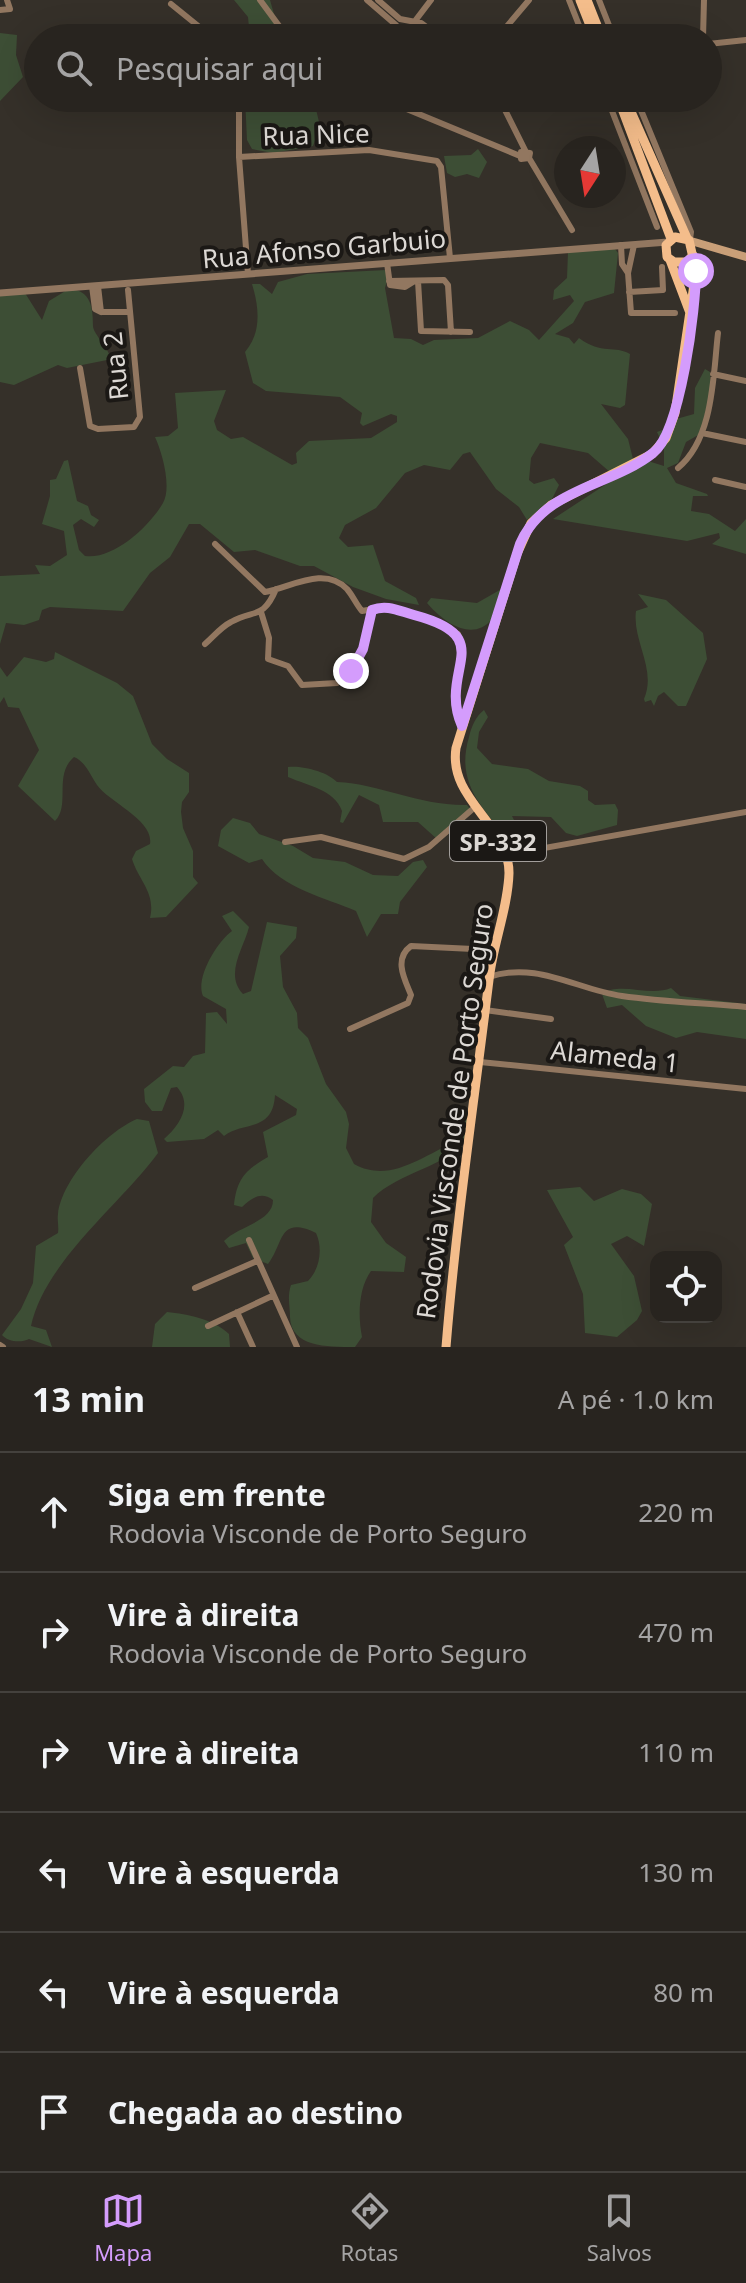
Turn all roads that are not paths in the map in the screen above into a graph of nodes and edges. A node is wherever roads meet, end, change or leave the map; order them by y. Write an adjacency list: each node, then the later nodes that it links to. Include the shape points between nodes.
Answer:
1 (7, 0): 13 (street, via 10,9)
2 (260, 0): 16 (street)
3 (367, 0): 17 (street)
4 (378, 0): 14 (street)
5 (431, 0): 14 (street)
6 (529, 0): 19 (street)
7 (569, 0): 20 (street)
8 (580, 0): 21 (main road)
9 (587, 0): 22 (main road)
10 (599, 0): 23 (street)
11 (704, 0): 24 (street)
12 (171, 4): 15 (street)
13 (0, 10)
14 (412, 22): 18 (street)
15 (196, 24)
16 (278, 24)
17 (395, 24)
18 (416, 24)
19 (509, 24)
20 (578, 24)
21 (589, 24)
22 (596, 24)
23 (608, 24)
24 (703, 24)
25 (746, 40): 26 (street)
26 (722, 43)
27 (239, 112): 35 (street)
28 (416, 112): 34 (street)
29 (505, 112): 34 (street)
30 (612, 112): 36 (street)
31 (622, 112): 41 (main road, SP-332)
32 (632, 112): 38 (main road, SP-332)
33 (642, 112): 38 (street)
34 (522, 153): 37 (street, via 530,153)
35 (239, 157): 43 (street, Rua Nice, via 369,150 441,164); 46 (street)
36 (657, 227)
37 (572, 230)
38 (693, 244): 41 (main road); 41 (main road, via 683,264); 42 (main road); 54 (main road, SP-332)
39 (621, 245): 40 (street, Rua Afonso Garbuio); 43 (street, Rua Afonso Garbuio); 45 (street)
40 (634, 245): 41 (street, Rua Afonso Garbuio, via 651,243); 45 (street)
41 (667, 251): 50 (street, via 663,290); 54 (main road, SP-332)
42 (746, 257)
43 (450, 258): 44 (street, Rua Afonso Garbuio)
44 (387, 263): 46 (street, Rua Afonso Garbuio); 47 (street, via 390,285 400,288)
45 (628, 273): 50 (street)
46 (248, 274): 48 (street, Rua Afonso Garbuio)
47 (415, 282): 55 (street, via 421,331); 55 (street, via 441,280 448,285)
48 (95, 286): 51 (street, Rua Afonso Garbuio); 52 (street, via 95,309)
49 (128, 290): 52 (street, Rua 2)
50 (629, 292): 53 (street, via 634,315)
51 (0, 293)
52 (130, 312): 58 (street, Rua 2, via 137,424 90,426)
53 (675, 313)
54 (691, 317): 71 (main road, SP-332, via 675,413 659,447 551,505 525,534)
55 (451, 332): 56 (street)
56 (470, 332)
57 (718, 333): 59 (street)
58 (80, 368)
59 (713, 374): 60 (street); 61 (street)
60 (746, 381)
61 (702, 433): 62 (street); 63 (street)
62 (746, 442)
63 (678, 468)
64 (715, 480): 65 (street)
65 (746, 487)
66 (215, 544): 67 (street, via 259,589)
67 (276, 589): 68 (street, via 329,580 345,588 360,609); 69 (street)
68 (372, 610): 69 (street, via 363,649 351,671 337,683 308,687 288,666 268,659 269,638); 71 (street, via 385,607 420,616 460,637 463,649 454,700)
69 (261, 612): 70 (street, via 230,622)
70 (205, 644)
71 (462, 726): 72 (main road, SP-332, via 456,773)
72 (475, 807): 74 (street, via 429,847 404,859 321,837); 75 (main road, SP-332)
73 (746, 812): 75 (street)
74 (285, 842)
75 (505, 855): 76 (main road, Rodovia Visconde de Porto Seguro / SP-332, via 508,878)
76 (491, 965): 77 (main road, Rodovia Visconde de Porto Seguro / SP-332); 81 (street, via 473,949 411,946 404,953 402,974 411,995 408,1003)
77 (489, 977): 78 (street, via 506,971 546,975 624,996); 79 (main road, Rodovia Visconde de Porto Seguro / SP-332)
78 (746, 1007)
79 (485, 1010): 80 (street); 82 (main road, Rodovia Visconde de Porto Seguro / SP-332)
80 (551, 1019)
81 (350, 1029)
82 (480, 1062): 83 (street, Alameda 1); 92 (main road, Rodovia Visconde de Porto Seguro / SP-332)
83 (746, 1089)
84 (249, 1240): 85 (street)
85 (257, 1261): 86 (street); 87 (street)
86 (195, 1288)
87 (272, 1296): 88 (street); 91 (street)
88 (237, 1312): 89 (street); 90 (street)
89 (208, 1326)
90 (253, 1347)
91 (297, 1347)
92 (446, 1347)

